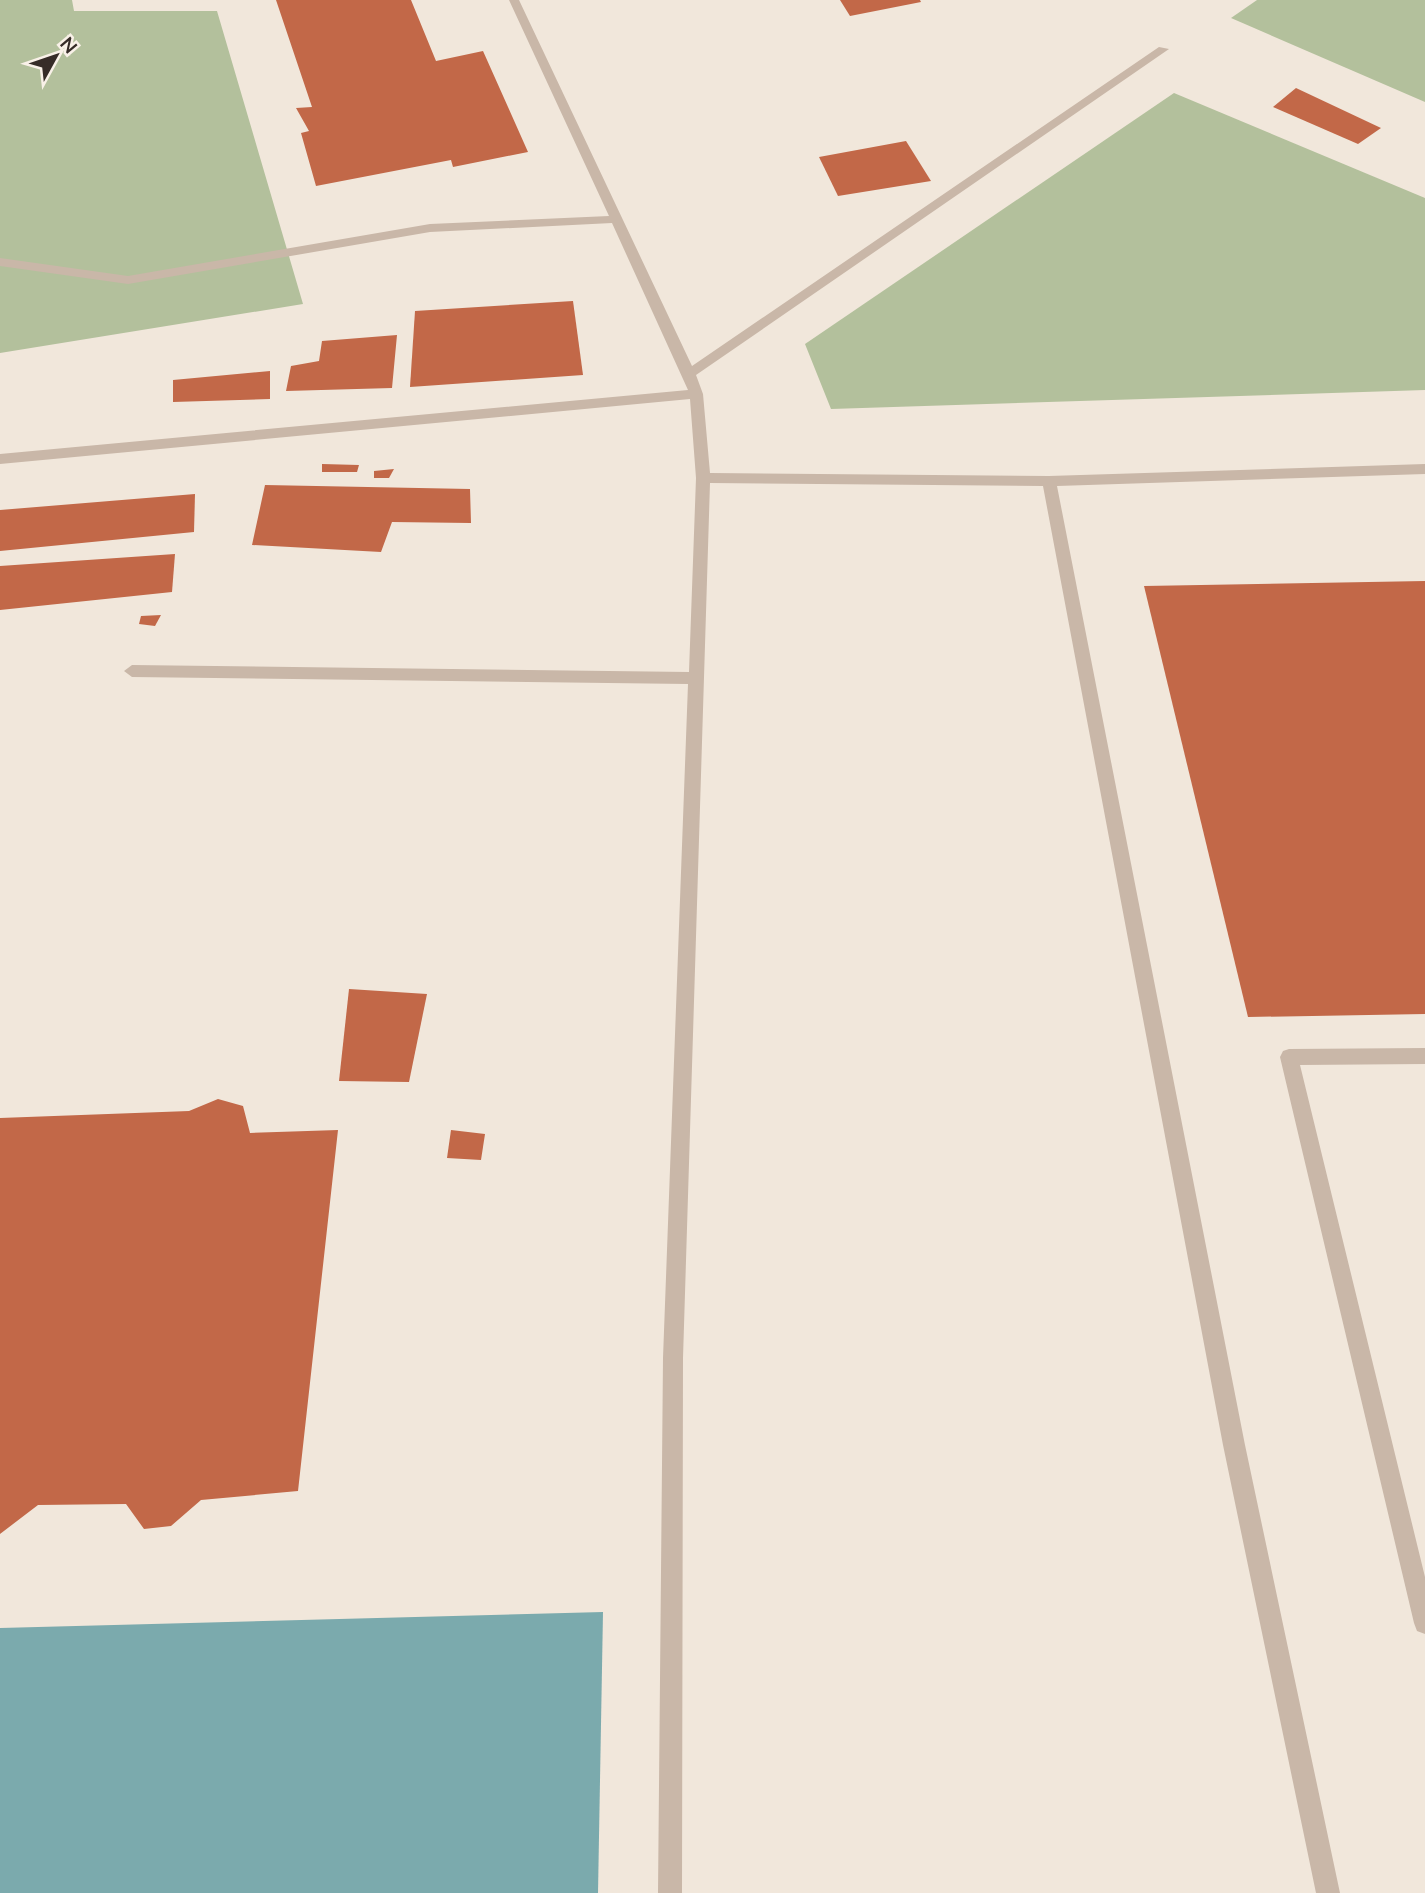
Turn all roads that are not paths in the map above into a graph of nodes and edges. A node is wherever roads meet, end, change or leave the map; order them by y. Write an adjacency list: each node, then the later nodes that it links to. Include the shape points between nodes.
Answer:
1 (514, 0): 3 (street)
2 (1163, 49): 5 (street)
3 (618, 219): 4 (street, via 430,228 128,280); 5 (street)
4 (0, 262)
5 (689, 374): 6 (street)
6 (696, 394): 7 (street); 9 (street)
7 (0, 459)
8 (1425, 469): 10 (street)
9 (703, 478): 10 (street); 12 (street)
10 (1049, 481): 16 (street, via 1234,1446)
11 (132, 671): 12 (street)
12 (696, 678): 15 (street, via 673,1358)
13 (1425, 1056): 14 (street, via 1289,1058)
14 (1425, 1623)
15 (670, 1893)
16 (1328, 1893)

